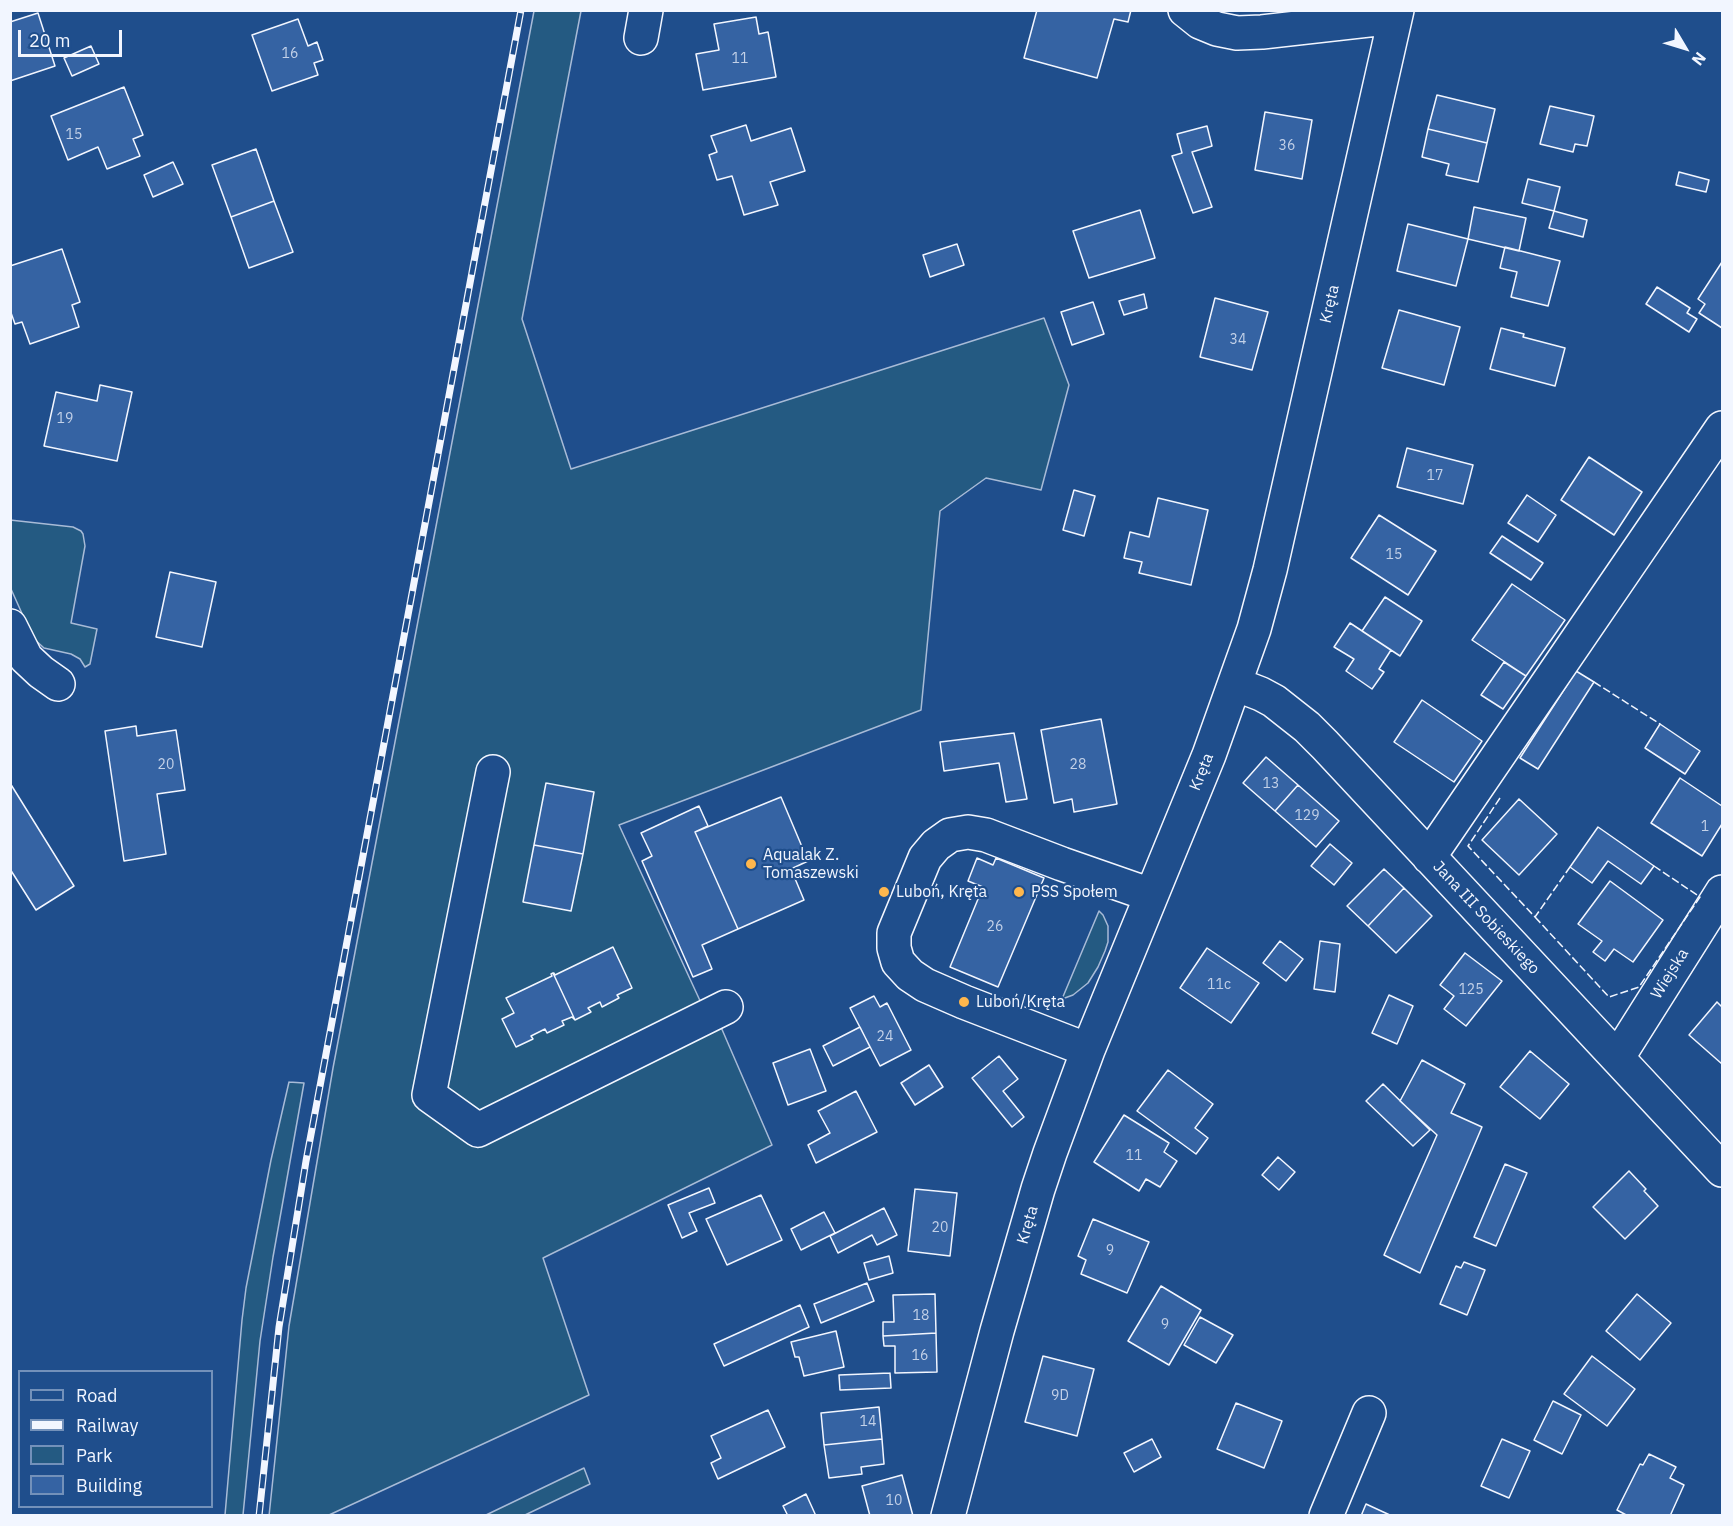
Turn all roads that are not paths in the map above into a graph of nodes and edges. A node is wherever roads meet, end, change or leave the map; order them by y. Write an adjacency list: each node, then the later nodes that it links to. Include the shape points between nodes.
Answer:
1 (1185, 10): 2 (street, via 1200,22 1237,33)
2 (1396, 14): 6 (street, Kręta, via 1270,570)
3 (1722, 428): 8 (street)
4 (10, 626): 5 (street, via 26,658)
5 (58, 684)
6 (1235, 684): 8 (street, Jana III Sobieskiego, via 1274,701 1307,727); 10 (street, Kręta)
7 (493, 772): 11 (street, via 429,1095 478,1130)
8 (1429, 857): 13 (street, Jana III Sobieskiego)
9 (1722, 892): 13 (street, Wiejska)
10 (1151, 895): 12 (street, Kręta); 12 (street, via 986,835 968,832 950,835 925,858 894,933 898,962 925,985)
11 (726, 1007)
12 (1088, 1050): 16 (street, Kręta, via 1038,1189)
13 (1618, 1057): 14 (street, Jana III Sobieskiego)
14 (1722, 1170)
15 (1369, 1413): 17 (street)
16 (948, 1515)
17 (1326, 1515)

